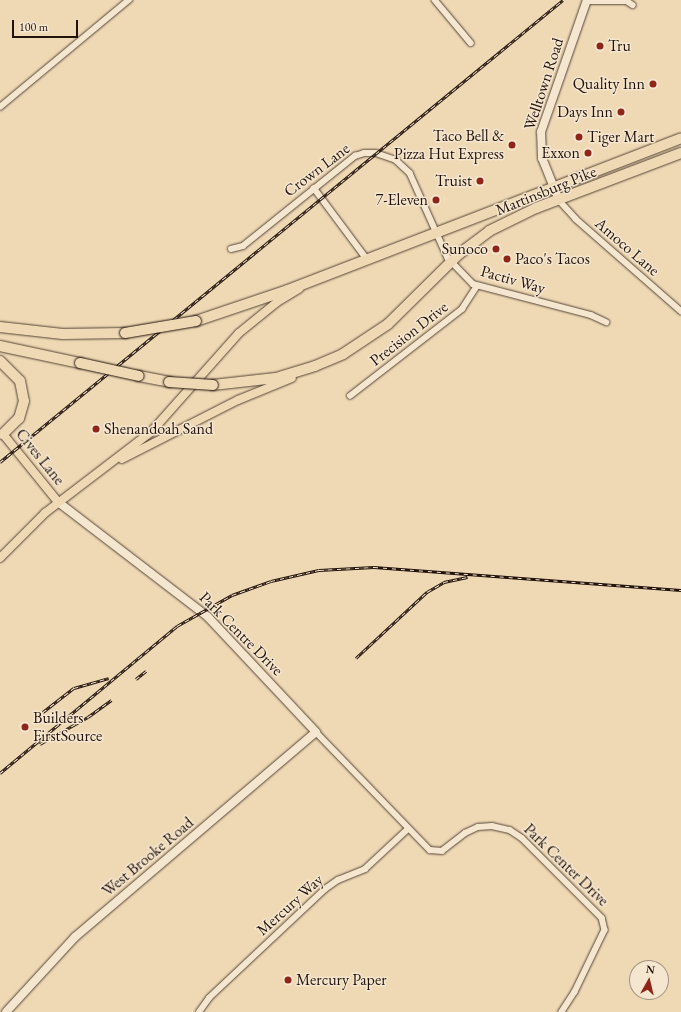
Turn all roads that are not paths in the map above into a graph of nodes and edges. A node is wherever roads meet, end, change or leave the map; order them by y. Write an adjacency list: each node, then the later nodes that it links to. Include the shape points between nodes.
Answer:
1 (129, 0): 6 (street)
2 (435, 0): 5 (street)
3 (587, 0): 4 (street, via 627,1); 10 (street, Welltown Road, via 540,132 542,158)
4 (634, 5)
5 (471, 43)
6 (0, 107)
7 (681, 137): 10 (highway, Martinsburg Pike)
8 (679, 154): 11 (highway, Martinsburg Pike)
9 (314, 188): 12 (street, Crown Lane, via 355,156 369,152 385,156 401,164 410,173); 13 (street, Crown Lane, via 243,246); 14 (street)
10 (553, 188): 11 (street, Welltown Road); 12 (highway, Martinsburg Pike)
11 (559, 200): 15 (highway, Martinsburg Pike, via 503,223); 18 (street, Amoco Lane, via 576,219)
12 (435, 232): 14 (highway, Martinsburg Pike); 15 (street, Pactiv Way)
13 (231, 248)
14 (367, 259): 16 (highway, Martinsburg Pike)
15 (451, 261): 17 (street, Pactiv Way); 22 (highway, Martinsburg Pike, via 394,319)
16 (337, 270): 20 (highway, Martinsburg Pike, bridge, via 254,302 196,320 125,333 64,334); 26 (main road, via 285,297 251,322 219,353 161,422)
17 (477, 286): 19 (street, Pactiv Way, via 591,315); 24 (street, Precision Drive, via 462,310)
18 (681, 311)
19 (606, 322)
20 (0, 327)
21 (0, 346): 22 (highway, Martinsburg Pike, bridge, via 169,382 214,385 276,378)
22 (343, 354): 26 (main road, via 238,400)
23 (0, 361): 25 (highway, via 16,376 24,397 19,418)
24 (350, 396)
25 (2, 432): 27 (main road, Cives Lane)
26 (102, 470): 27 (main road)
27 (58, 502): 28 (main road, via 31,525); 29 (street, Park Centre Drive, via 208,617)
28 (0, 558)
29 (316, 732): 30 (street, Park Centre Drive); 32 (street, West Brooke Road, via 74,937)
30 (387, 805): 31 (street, Park Center Drive)
31 (408, 829): 33 (street, Mercury Way, via 365,869 338,880 325,889 209,998); 34 (street, Park Center Drive, via 427,848 438,852 447,849 464,833 478,828 492,826 510,830 522,838 602,918 605,930 575,992)
32 (6, 1012)
33 (199, 1012)
34 (562, 1012)

